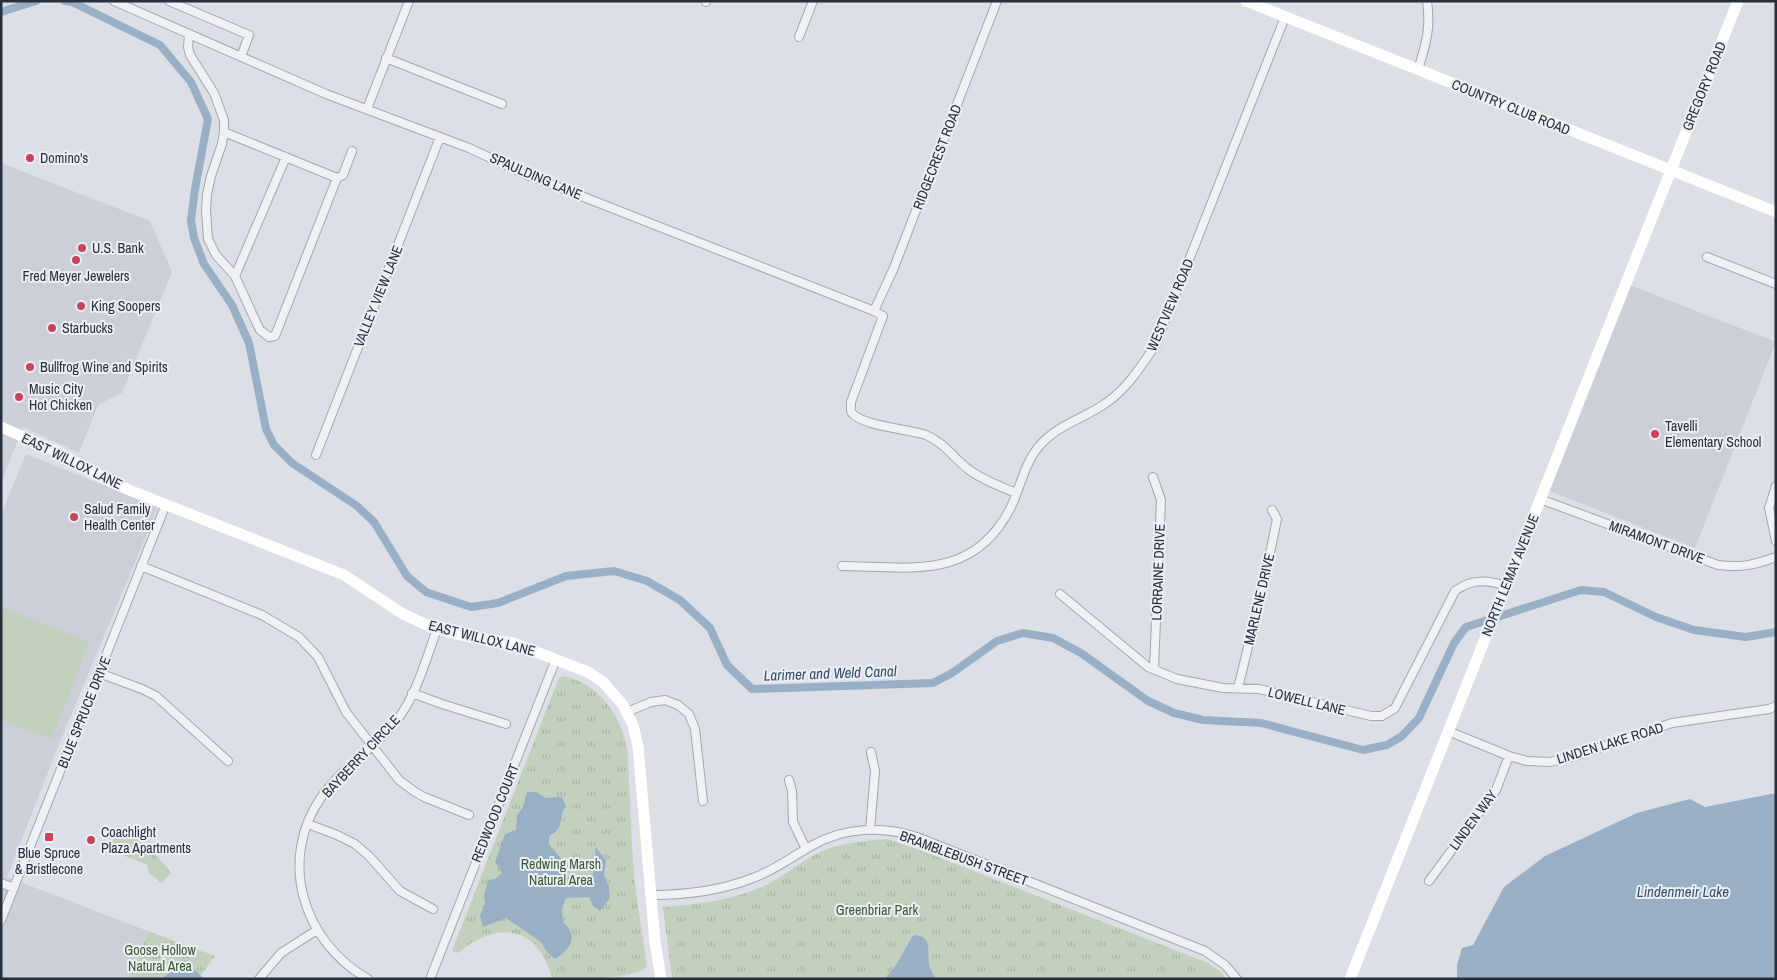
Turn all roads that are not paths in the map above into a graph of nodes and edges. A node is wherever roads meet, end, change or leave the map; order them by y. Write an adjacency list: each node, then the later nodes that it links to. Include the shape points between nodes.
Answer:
1 (114, 1): 9 (street, SPAULDING LANE)
2 (169, 1): 13 (street, via 249,35)
3 (409, 1): 14 (street)
4 (813, 1): 12 (street)
5 (997, 1): 28 (street, RIDGECREST ROAD, via 893,270)
6 (1246, 1): 10 (main road, COUNTRY CLUB ROAD)
7 (1427, 1): 15 (street, via 1428,37)
8 (1738, 1): 22 (main road, GREGORY ROAD)
9 (130, 4): 11 (street, SPAULDING LANE)
10 (1285, 17): 15 (main road, COUNTRY CLUB ROAD); 33 (street, WESTVIEW ROAD, via 1155,346 1134,376 1113,397 1055,430 1041,444 1033,454)
11 (189, 34): 13 (street, SPAULDING LANE); 18 (street, via 190,54 216,99 224,120)
12 (799, 37)
13 (241, 57): 17 (street, SPAULDING LANE)
14 (386, 58): 16 (street); 17 (street)
15 (1418, 70): 22 (main road, COUNTRY CLUB ROAD)
16 (502, 104)
17 (367, 109): 19 (street, SPAULDING LANE)
18 (224, 132): 21 (street); 26 (street, via 207,194 206,225 211,247)
19 (440, 137): 28 (street, SPAULDING LANE); 30 (street, VALLEY VIEW LANE)
20 (352, 151): 23 (street, via 343,175)
21 (286, 157): 23 (street); 26 (street)
22 (1670, 170): 24 (main road, COUNTRY CLUB ROAD); 34 (main road, NORTH LEMAY AVENUE)
23 (337, 178): 26 (street, via 275,336 265,334 256,322)
24 (1776, 212)
25 (1707, 256): 27 (street)
26 (235, 276)
27 (1776, 284)
28 (874, 311): 33 (street, SPAULDING LANE, via 883,316 851,402 852,413 883,427 927,436 940,443 968,469)
29 (1, 427): 35 (main road, EAST WILLOX LANE, via 58,452 104,478)
30 (316, 455)
31 (1153, 477): 45 (street, LORRAINE DRIVE, via 1161,500)
32 (1776, 486): 37 (street, via 1769,508)
33 (1016, 493): 40 (street, WESTVIEW ROAD, via 994,533 971,552 950,563 917,568)
34 (1540, 498): 38 (street, MIRAMONT DRIVE, via 1718,565 1736,567); 41 (main road, NORTH LEMAY AVENUE)
35 (166, 504): 39 (street, BLUE SPRUCE DRIVE); 43 (main road, EAST WILLOX LANE, via 344,575 403,614)
36 (1272, 510): 47 (street, MARLENE DRIVE, via 1277,519)
37 (1776, 541)
38 (1776, 557)
39 (142, 566): 46 (street, BLUE SPRUCE DRIVE); 53 (street, via 262,615 299,637 318,657 343,708)
40 (842, 566)
41 (1505, 586): 47 (street, LOWELL LANE, via 1479,581 1464,584 1455,591 1395,708 1382,716 1259,689); 52 (main road, NORTH LEMAY AVENUE)
42 (1060, 594): 45 (street, LOWELL LANE)
43 (437, 630): 44 (main road, EAST WILLOX LANE, via 513,643); 48 (street, BAYBERRY CIRCLE)
44 (556, 659): 50 (main road, EAST WILLOX LANE, via 597,677); 72 (street, REDWOOD COURT)
45 (1154, 669): 47 (street, LOWELL LANE, via 1177,679)
46 (99, 672): 56 (street, via 156,696); 65 (street, BLUE SPRUCE DRIVE)
47 (1238, 688)
48 (412, 693): 51 (street); 53 (street, BAYBERRY CIRCLE, via 398,719)
49 (1776, 706): 55 (street, LINDEN LAKE ROAD, via 1672,723 1563,760 1540,762)
50 (627, 712): 58 (street, via 660,700 674,702 686,710 695,729); 66 (main road, EAST WILLOX LANE, via 638,746)
51 (506, 724)
52 (1448, 731): 55 (street, LINDEN LAKE ROAD); 75 (main road, NORTH LEMAY AVENUE)
53 (372, 746): 59 (street, via 406,786); 60 (street, BAYBERRY CIRCLE, via 330,785)
54 (871, 752): 61 (street, via 875,771)
55 (1509, 756): 63 (street, LINDEN WAY, via 1496,790)
56 (228, 761)
57 (789, 780): 62 (street, via 793,822)
58 (703, 802)
59 (469, 816)
60 (308, 824): 67 (street, via 356,844 400,891); 69 (street, BAYBERRY CIRCLE, via 302,844 300,878 307,908)
61 (870, 830): 62 (street, BRAMBLEBUSH STREET, via 837,835); 74 (street, BRAMBLEBUSH STREET, via 917,837 1205,951 1225,965)
62 (806, 849): 66 (street, BRAMBLEBUSH STREET, via 775,868 728,887)
63 (1429, 880)
64 (1, 883): 65 (street)
65 (14, 888): 68 (street, BLUE SPRUCE DRIVE)
66 (652, 896): 73 (main road, EAST WILLOX LANE)
67 (433, 909)
68 (1, 920)
69 (317, 930): 70 (street, via 281,953); 71 (street, BAYBERRY CIRCLE, via 332,952)
70 (259, 979)
71 (368, 979)
72 (430, 979)
73 (661, 979)
74 (1236, 979)
75 (1350, 979)

